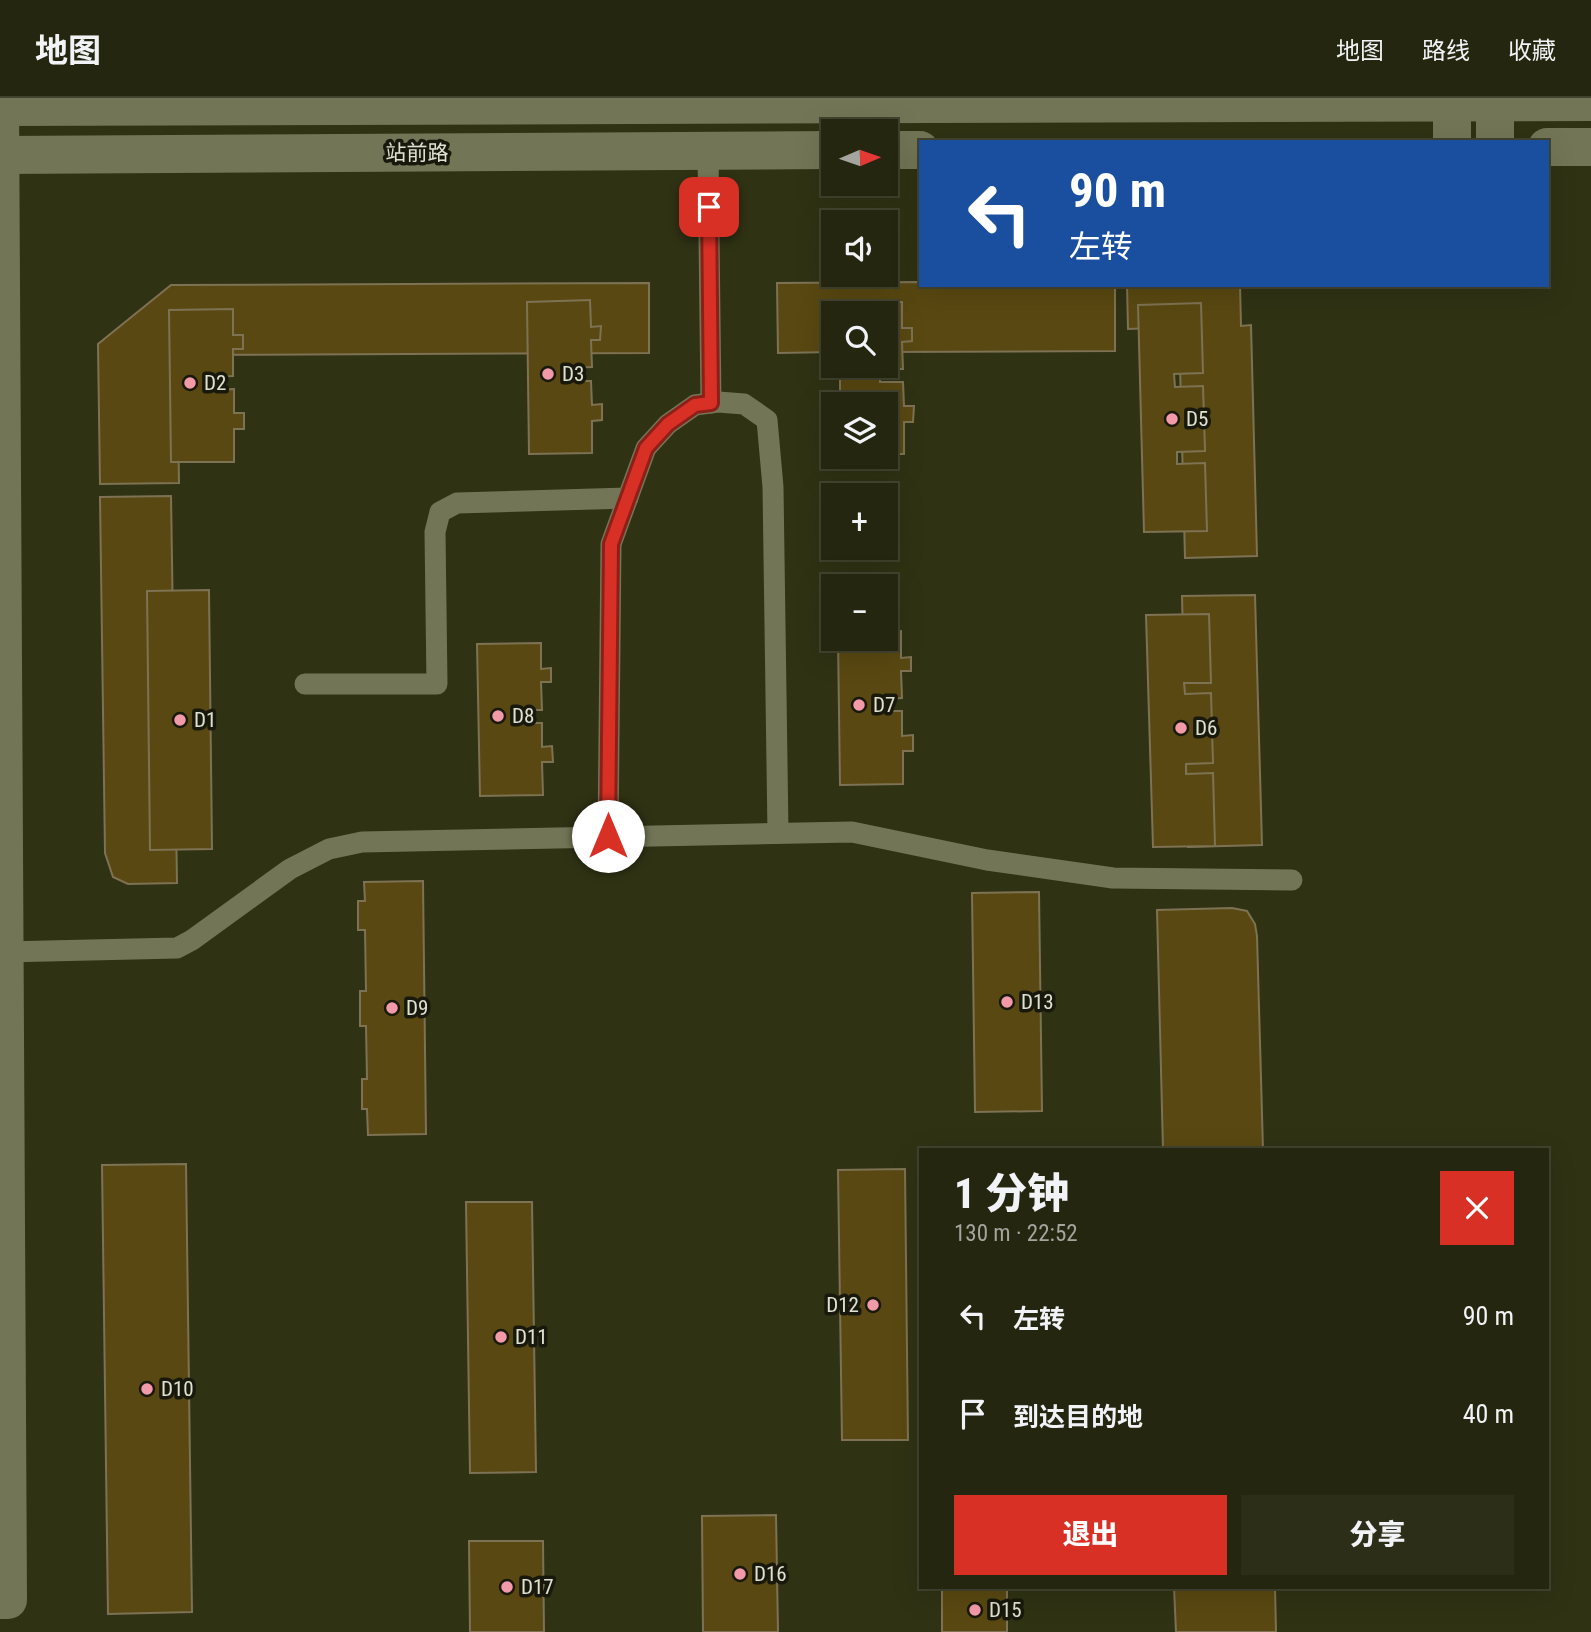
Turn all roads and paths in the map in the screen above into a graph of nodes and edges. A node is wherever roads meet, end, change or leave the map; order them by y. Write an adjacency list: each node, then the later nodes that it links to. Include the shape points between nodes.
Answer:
1 (0, 98): 6 (street)
2 (1452, 100): 3 (street); 4 (street); 7 (street)
3 (1495, 100): 5 (street); 8 (street)
4 (704, 102): 6 (street)
5 (1591, 102)
6 (0, 107): 15 (street)
7 (1452, 140)
8 (1496, 140)
9 (1549, 147): 10 (street)
10 (1591, 147)
11 (821, 150): 14 (street, 站前路)
12 (898, 150): 13 (street)
13 (919, 150)
14 (708, 151): 15 (street, 站前路); 16 (lane)
15 (0, 155): 22 (street)
16 (711, 403): 17 (lane, via 695,405 668,424 646,448); 19 (lane, via 744,404 767,420 773,487)
17 (628, 498): 18 (lane, via 457,503 440,512 435,532 437,684); 20 (lane, via 611,544)
18 (305, 684)
19 (778, 833): 20 (lane); 21 (lane, via 852,832 987,860 1113,878)
20 (608, 836): 22 (lane, via 362,842 329,849 290,869 177,948)
21 (1292, 880)
22 (5, 952): 23 (street, via 8,1600)
23 (0, 1600)

